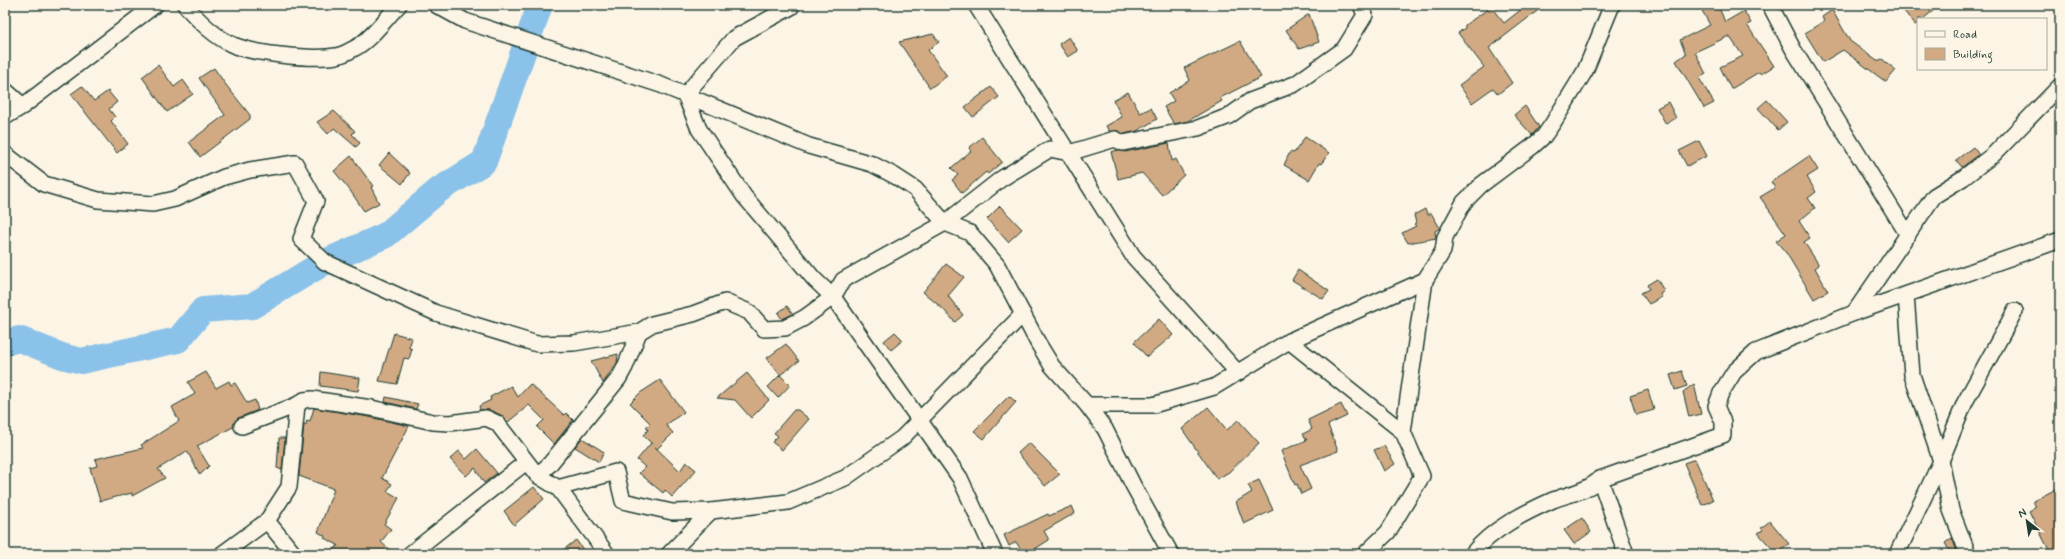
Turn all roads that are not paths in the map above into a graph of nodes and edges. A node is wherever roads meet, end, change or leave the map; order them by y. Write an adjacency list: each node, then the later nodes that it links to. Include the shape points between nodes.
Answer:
1 (156, 5): 13 (street)
2 (184, 5): 8 (street, via 231,44 253,51 303,56 336,56 355,49)
3 (436, 5): 12 (street, via 465,20)
4 (976, 5): 15 (street)
5 (1360, 5): 15 (street, via 1365,15 1344,49 1295,84 1250,101 1229,116 1198,128 1123,143 1115,139)
6 (1612, 5): 20 (street, via 1585,71 1553,123 1533,146 1481,185 1464,202 1445,237 1443,251)
7 (1770, 5): 18 (street, via 1793,49)
8 (397, 6)
9 (794, 6): 12 (street, via 734,38)
10 (2060, 86): 18 (street, via 1994,154 1934,196)
11 (5, 90): 13 (street)
12 (685, 95): 17 (street, via 809,146 872,164 915,189); 22 (street, via 699,129 744,196 814,280)
13 (23, 106): 14 (street)
14 (5, 117)
15 (1069, 153): 17 (street, via 1050,149 1034,157); 28 (street, via 1133,256)
16 (5, 154): 26 (street, via 44,184 98,200 153,204 175,199 224,177 295,163 316,201 301,239 325,262 436,313 537,344 574,343)
17 (945, 223): 22 (street, via 843,280); 25 (street, via 970,233 997,265)
18 (1908, 235): 24 (street)
19 (2060, 240): 21 (street)
20 (1425, 280): 27 (street); 33 (street)
21 (1906, 295): 24 (street); 34 (street, via 1912,374)
22 (833, 297): 26 (street, via 785,328 764,330 749,312 725,302 693,314 652,324); 31 (street)
23 (2015, 311): 34 (street, via 1966,402)
24 (1854, 313): 37 (street, via 1756,352 1734,372 1720,393 1716,406 1723,422 1723,435)
25 (1023, 314): 30 (street, via 1052,366); 31 (street)
26 (639, 332): 36 (street, via 619,378 549,465)
27 (1289, 341): 28 (street); 33 (street)
28 (1238, 372): 30 (street, via 1214,387 1153,405)
29 (297, 404): 32 (street); 35 (street, via 312,399 371,408 433,422 450,423 486,418 497,423); 40 (street, via 289,487)
30 (1087, 405): 47 (street, via 1105,429)
31 (920, 419): 39 (street, via 902,438 845,478 788,502); 46 (street, via 960,478)
32 (242, 426)
33 (1403, 432): 48 (street, via 1422,476 1388,532)
34 (1941, 461): 51 (street); 52 (street, via 1951,510)
35 (526, 462): 36 (street); 43 (street)
36 (538, 475): 38 (street)
37 (1600, 479): 49 (street, via 1592,486 1552,501 1498,529); 50 (street)
38 (558, 488): 39 (street, via 616,472 623,501 672,512); 44 (street)
39 (711, 511): 45 (street)
40 (267, 521): 41 (street); 42 (street)
41 (222, 554)
42 (294, 554)
43 (410, 554)
44 (607, 554)
45 (669, 554)
46 (995, 554)
47 (1170, 554)
48 (1365, 554)
49 (1472, 554)
50 (1626, 554)
51 (1897, 554)
52 (1968, 554)

